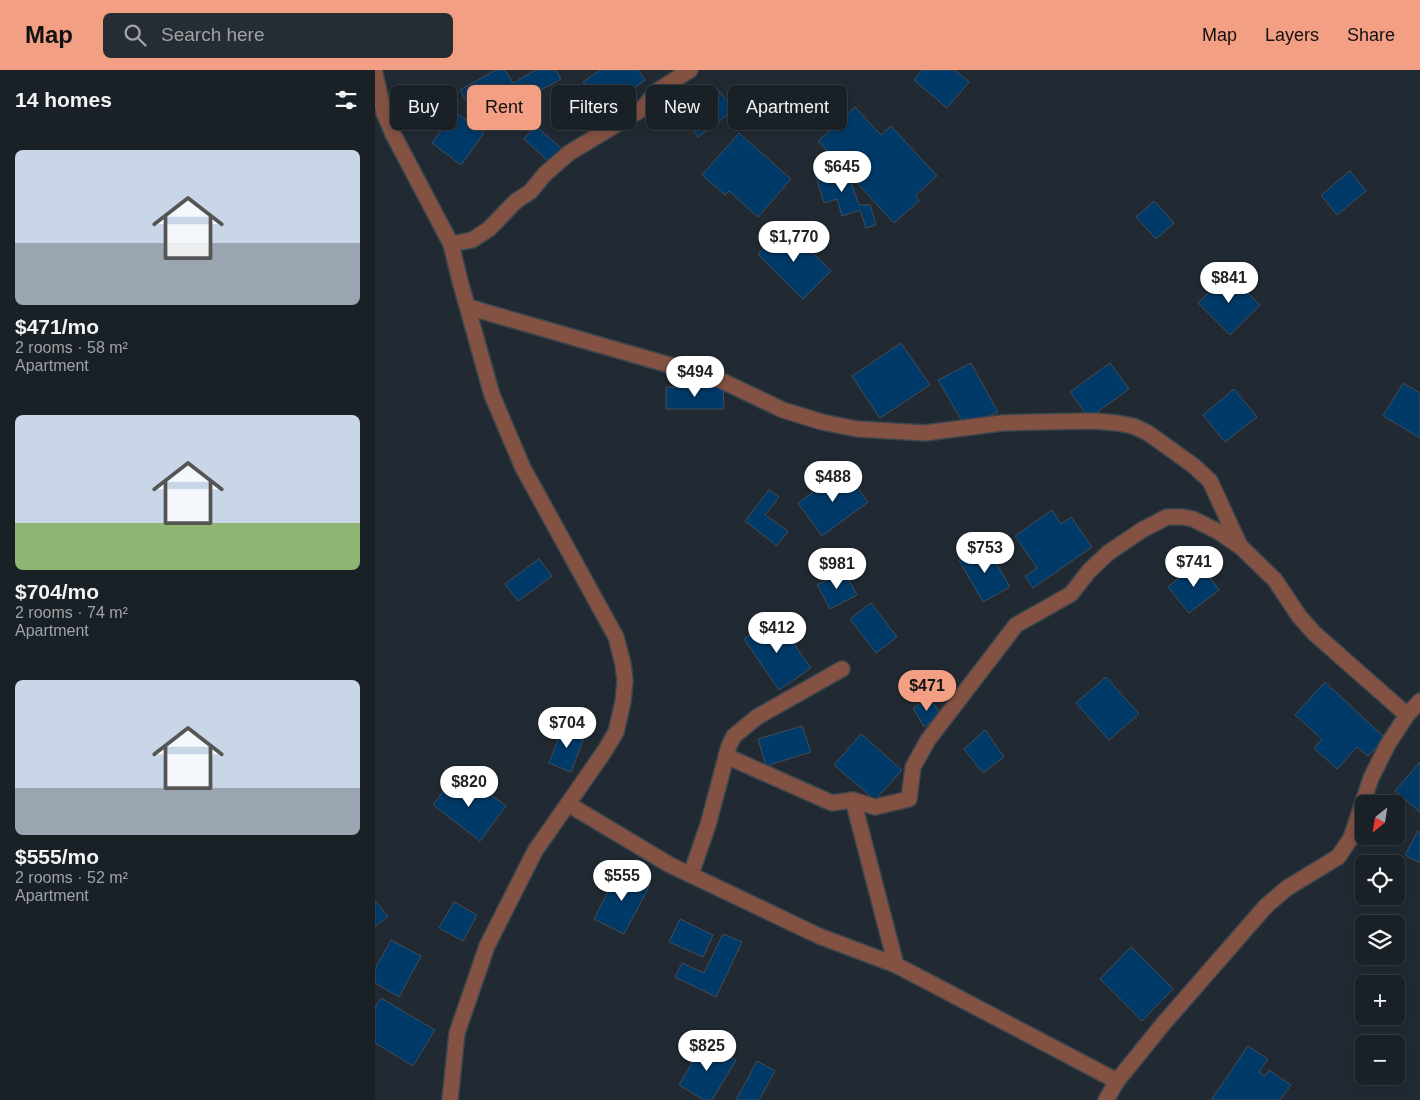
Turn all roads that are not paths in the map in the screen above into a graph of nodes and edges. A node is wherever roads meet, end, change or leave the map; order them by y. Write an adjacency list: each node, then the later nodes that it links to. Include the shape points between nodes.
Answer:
1 (690, 70): 3 (street, via 657,91 642,109 569,153 489,229 472,240)
2 (375, 74): 3 (street, via 384,113 393,134)
3 (451, 244): 4 (street)
4 (468, 308): 5 (street, via 718,379 783,410 857,429 925,433 1003,424 1094,421 1133,426 1195,466 1210,482); 11 (street, via 492,395 523,468 616,637 623,664 623,702 616,732)
5 (1241, 547): 8 (street, via 1275,580 1314,633); 10 (street, via 1206,525 1183,517 1167,517 1107,553 1071,594 1016,625 928,740 913,767 909,799 875,807)
6 (842, 669): 9 (street, via 757,717 734,736)
7 (1420, 701): 8 (street)
8 (1407, 715): 14 (street, via 1387,744 1371,778 1351,838 1338,856 1287,888 1266,906)
9 (726, 756): 10 (street, via 832,803); 12 (street)
10 (853, 800): 13 (street)
11 (568, 804): 12 (street, via 670,865); 15 (street, via 535,851 487,946 457,1033)
12 (691, 874): 13 (street, via 819,936)
13 (896, 965): 14 (street)
14 (1117, 1081): 16 (street)
15 (450, 1100)
16 (1106, 1100)

